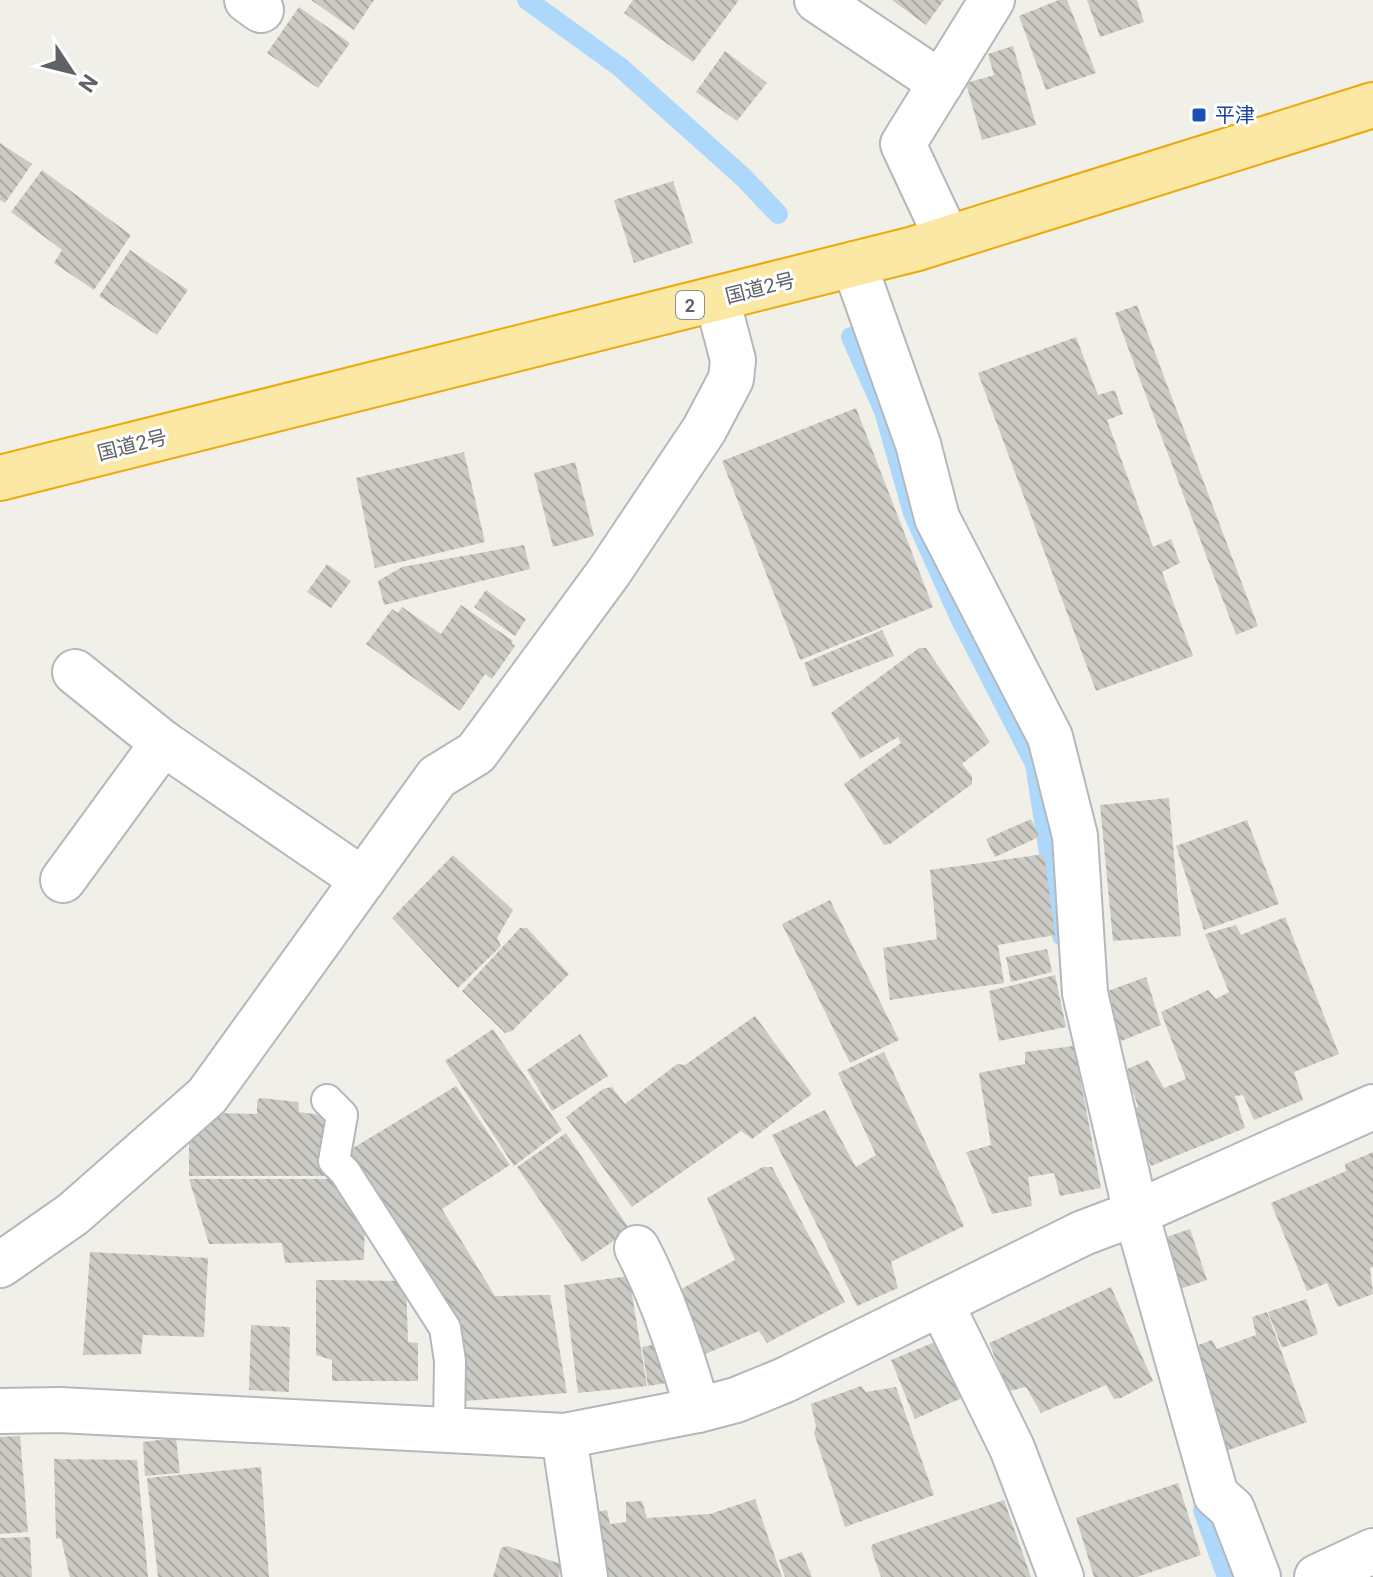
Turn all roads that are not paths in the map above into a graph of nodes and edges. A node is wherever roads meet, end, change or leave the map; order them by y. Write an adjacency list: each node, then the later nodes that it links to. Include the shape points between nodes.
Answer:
1 (817, 0): 3 (street)
2 (992, 0): 3 (street)
3 (941, 83): 5 (street, via 903,144)
4 (1373, 105): 5 (highway, 国道2号 / 2)
5 (947, 238): 6 (highway, 国道2号 / 2)
6 (854, 264): 7 (highway, 国道2号 / 2); 15 (street, via 918,444 937,518 1050,737 1075,836 1085,993)
7 (717, 299): 8 (highway, 国道2号 / 2); 12 (street, via 733,360 731,379 704,430 609,572 476,753 437,777)
8 (0, 478)
9 (75, 672): 10 (street)
10 (163, 743): 11 (street); 12 (street)
11 (63, 880)
12 (363, 880): 17 (street, via 207,1096 73,1214)
13 (327, 1100): 21 (lane, via 342,1115 334,1161 445,1328)
14 (1373, 1107): 15 (street)
15 (1136, 1213): 18 (street, via 1083,1233); 26 (street, via 1216,1495 1232,1509)
16 (637, 1248): 19 (street, via 657,1286)
17 (0, 1265)
18 (941, 1304): 19 (street, via 785,1380); 25 (street, via 1012,1448)
19 (698, 1410): 22 (street)
20 (0, 1411): 21 (street)
21 (449, 1430): 22 (street)
22 (564, 1436): 24 (street)
23 (1373, 1551): 27 (street)
24 (585, 1577)
25 (1061, 1577)
26 (1258, 1577)
27 (1317, 1577)

